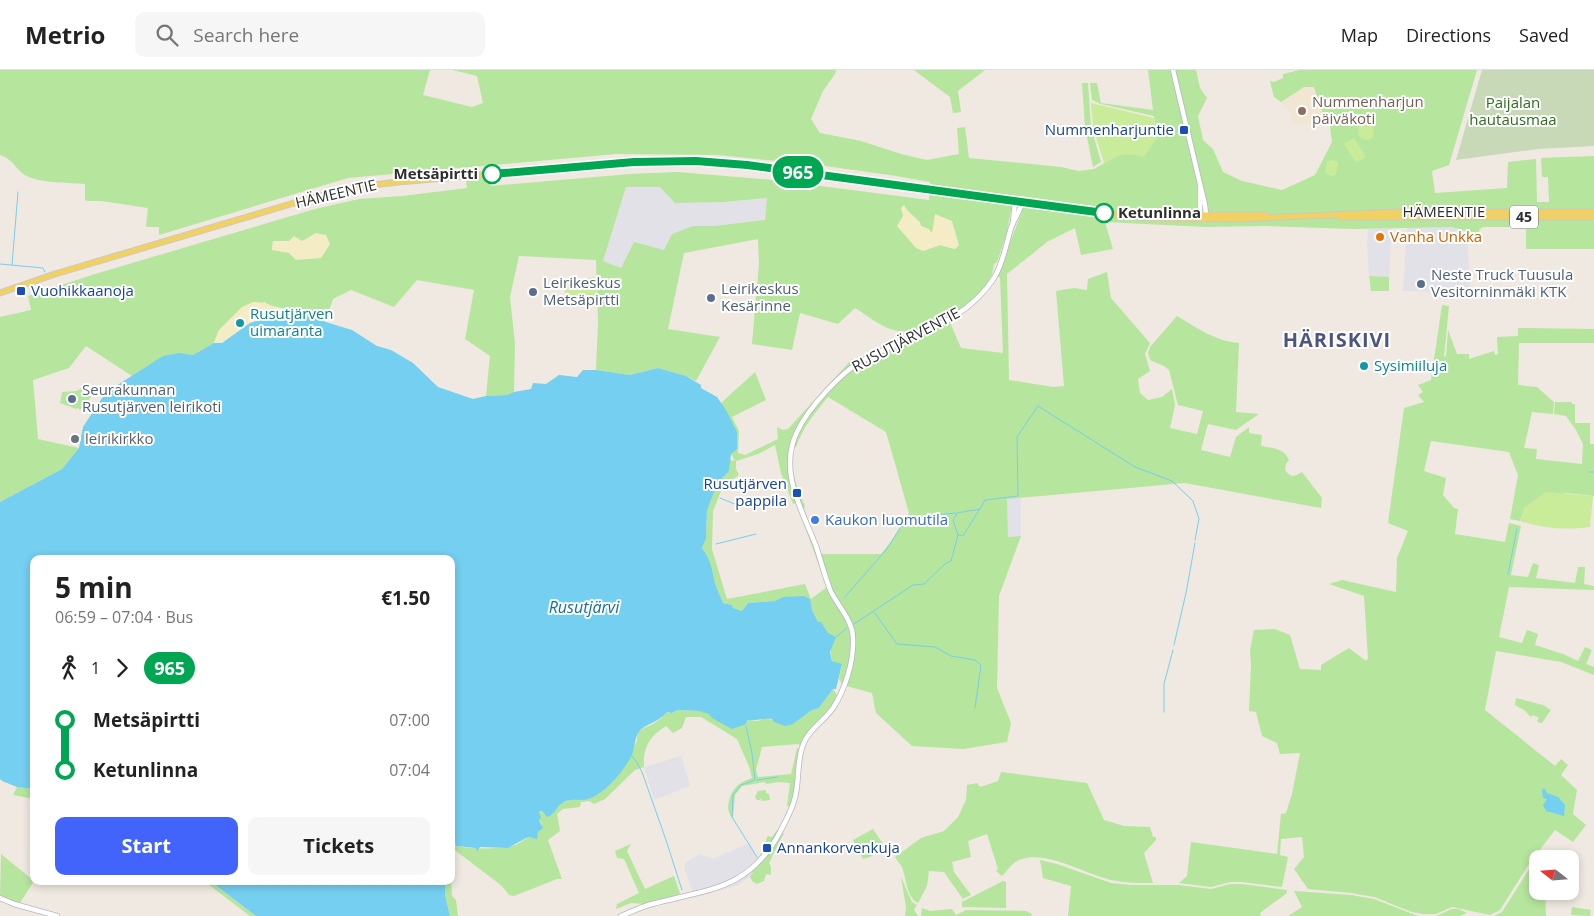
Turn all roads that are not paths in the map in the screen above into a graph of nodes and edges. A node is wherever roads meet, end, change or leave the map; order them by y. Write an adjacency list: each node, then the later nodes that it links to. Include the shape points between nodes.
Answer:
1 (1173, 70): 5 (main road, via 1200,184)
2 (1015, 201): 3 (main road, HÄMEENTIE / 45); 8 (main road, RUSUTJÄRVENTIE); 9 (main road, HÄMEENTIE / 45, via 696,161 634,162 398,182 323,195)
3 (1022, 202): 5 (main road, HÄMEENTIE / 45, via 1131,216); 8 (main road, RUSUTJÄRVENTIE)
4 (1594, 212): 6 (main road, HÄMEENTIE / 45, via 1399,212)
5 (1203, 216): 6 (main road, HÄMEENTIE / 45, via 1238,219)
6 (1291, 216): 7 (main road, HÄMEENTIE / 45)
7 (1594, 217)
8 (1013, 224): 12 (main road, RUSUTJÄRVENTIE, via 994,277 978,297 938,326 886,348 849,369 821,398 795,434 790,462 792,486 828,583 849,622 854,640 845,683 833,708 805,738 800,753 796,798 778,836 752,870 732,882)
9 (0, 293)
10 (0, 898): 11 (main road)
11 (57, 916)
12 (620, 916)

